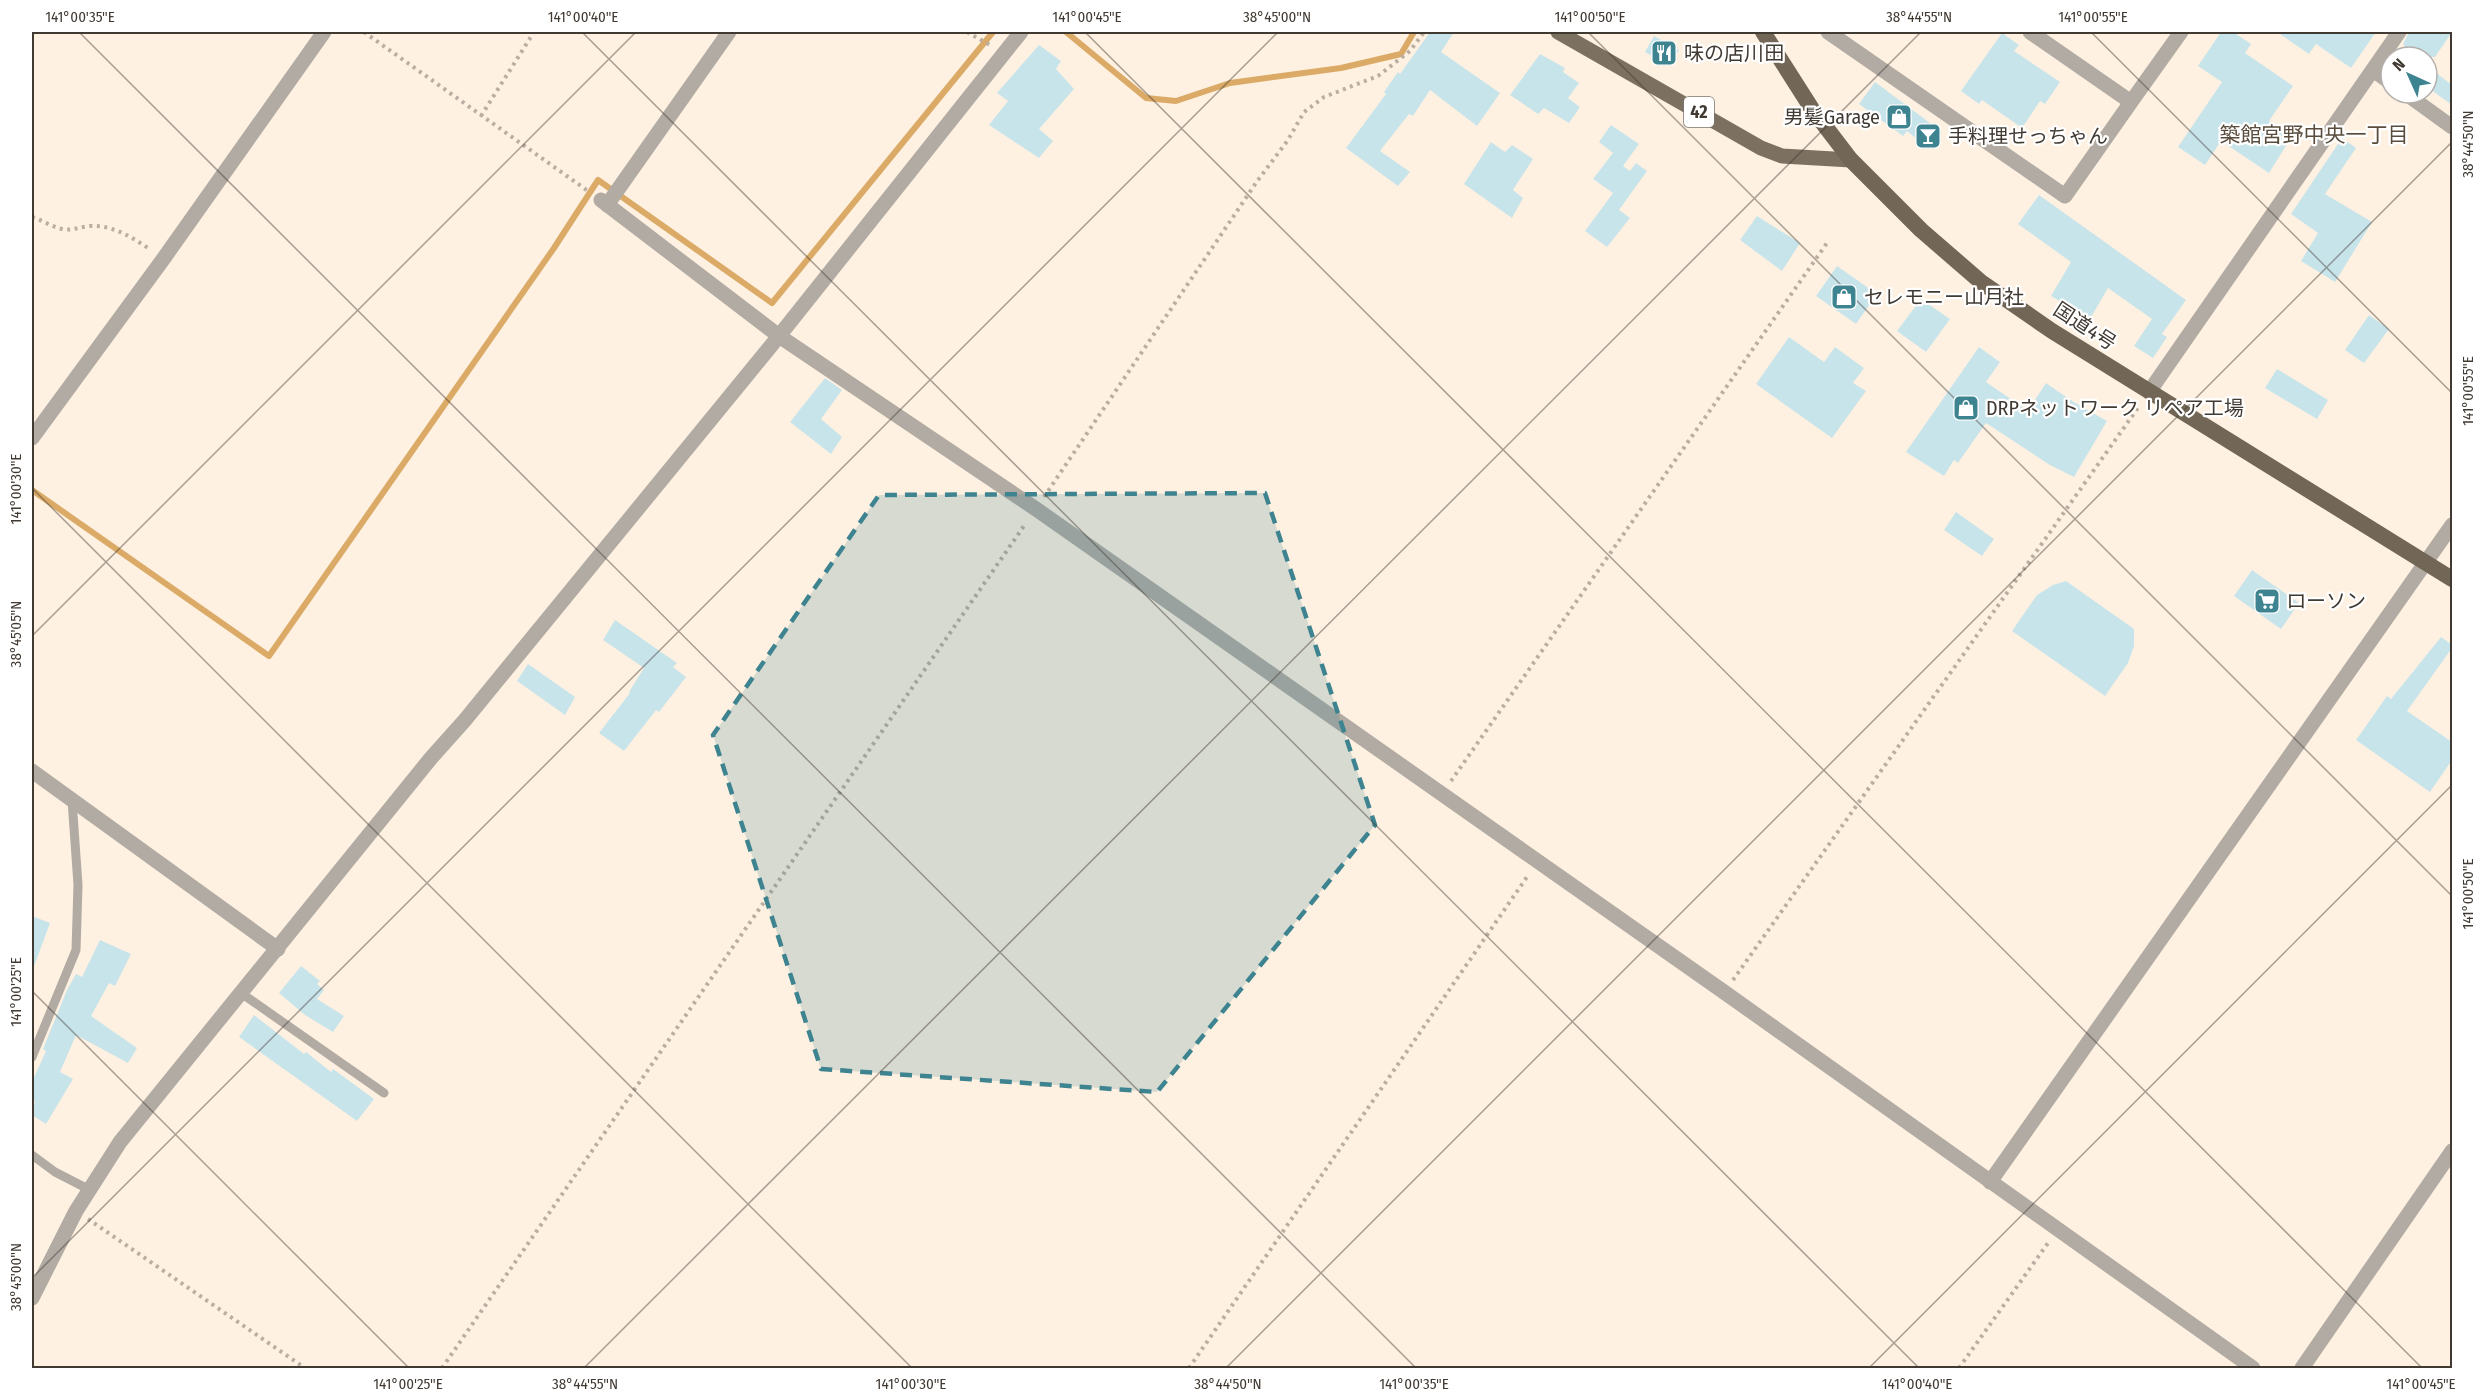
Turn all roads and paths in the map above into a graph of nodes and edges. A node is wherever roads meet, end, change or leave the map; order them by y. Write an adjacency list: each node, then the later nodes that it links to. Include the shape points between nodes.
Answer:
1 (324, 32): 25 (street)
2 (364, 32): 19 (path)
3 (534, 32): 19 (path)
4 (729, 32): 26 (street, via 605,203)
5 (967, 32): 14 (path)
6 (1021, 32): 26 (street)
7 (1424, 32): 29 (path, via 1410,51 1378,76 1324,97 1304,112)
8 (1763, 32): 21 (highway, 国道4号, via 1812,109)
9 (1828, 32): 17 (street, via 2065,196)
10 (2031, 32): 17 (street)
11 (2181, 32): 17 (street)
12 (2399, 32): 15 (street)
13 (1563, 33): 21 (main road, 42, via 1761,148 1782,156)
14 (996, 48)
15 (2373, 70): 16 (street); 27 (street)
16 (2379, 74)
17 (2131, 102)
18 (2422, 105): 20 (street)
19 (481, 116): 22 (path)
20 (2452, 127)
21 (1851, 160): 27 (highway, 国道4号, via 1920,230 1982,282)
22 (579, 185)
23 (32, 217): 25 (path, via 61,229 90,226 125,233)
24 (1827, 243): 34 (path)
25 (164, 258): 28 (street)
26 (779, 336): 29 (street); 37 (street)
27 (2150, 392): 31 (highway, 国道4号); 38 (path)
28 (32, 438)
29 (1036, 509): 34 (street); 50 (path)
30 (2452, 525): 31 (street)
31 (2427, 563): 32 (highway, 国道4号); 44 (street)
32 (2452, 579)
33 (32, 771): 35 (street)
34 (1442, 794): 36 (street)
35 (72, 800): 37 (street); 40 (lane, via 78,885 76,950)
36 (1538, 861): 38 (street); 51 (path)
37 (278, 949): 39 (street)
38 (1724, 992): 44 (street)
39 (241, 993): 41 (lane); 45 (street, via 120,1142)
40 (32, 1057)
41 (384, 1093)
42 (2452, 1151): 54 (street)
43 (32, 1155): 45 (lane)
44 (1990, 1182): 47 (street)
45 (90, 1190): 46 (street)
46 (76, 1211): 48 (street); 49 (path)
47 (2057, 1230): 52 (path); 53 (street)
48 (32, 1298)
49 (305, 1368)
50 (442, 1368)
51 (1189, 1368)
52 (1959, 1368)
53 (2253, 1368)
54 (2302, 1368)

